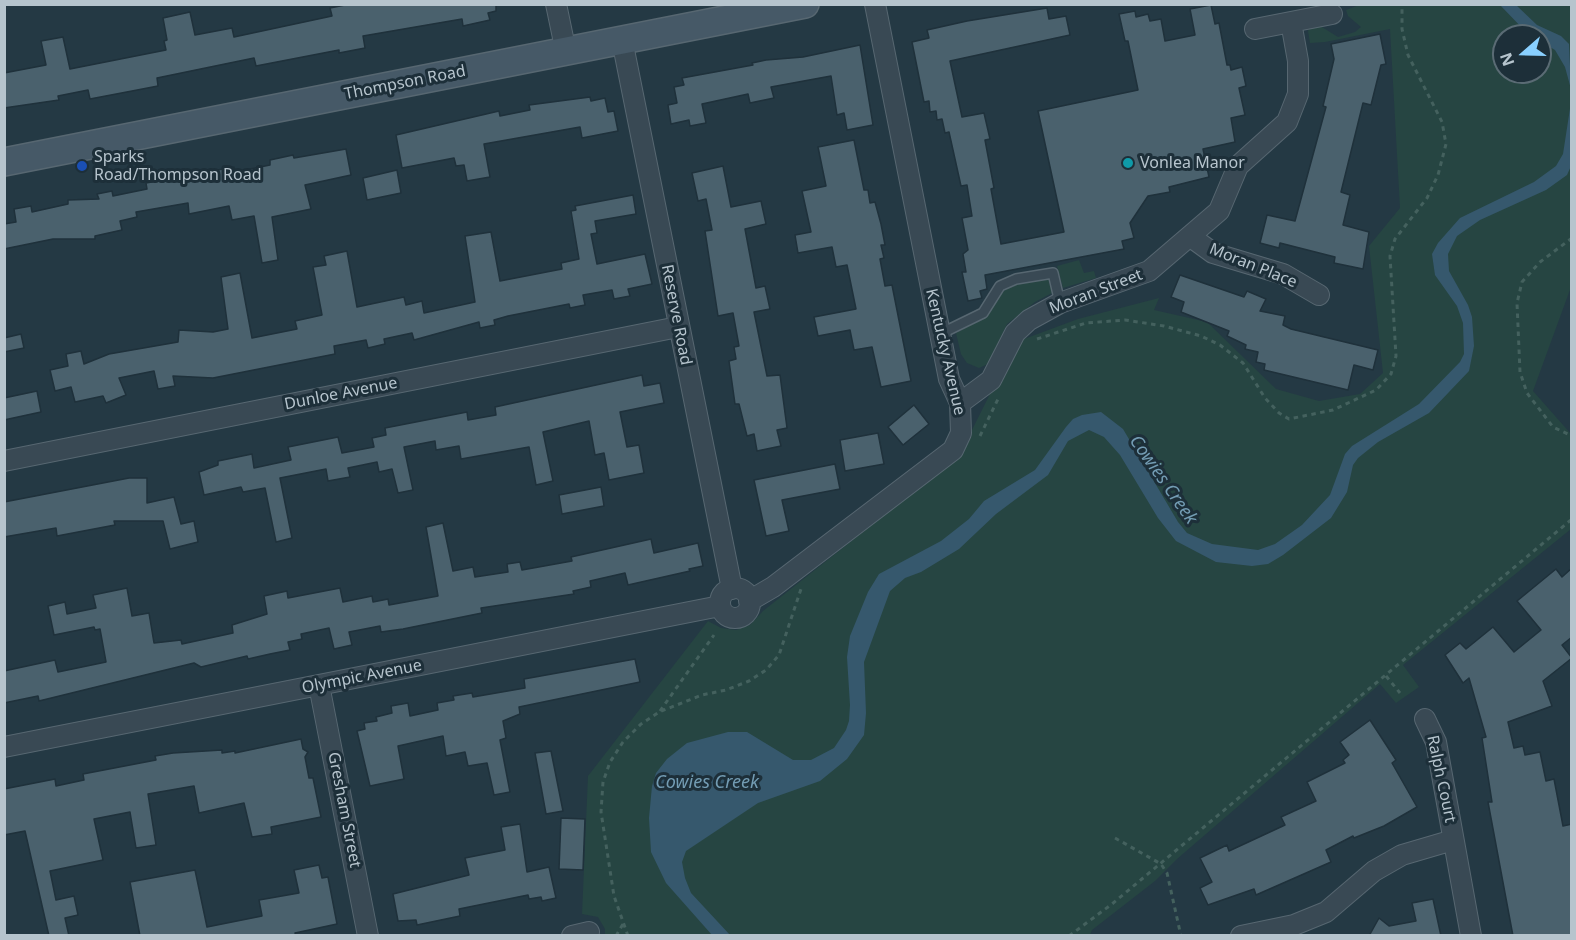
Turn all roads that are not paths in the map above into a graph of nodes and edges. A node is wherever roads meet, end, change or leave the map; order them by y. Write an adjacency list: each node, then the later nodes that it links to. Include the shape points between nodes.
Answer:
1 (556, 4): 8 (street)
2 (805, 4): 7 (main road, Thompson Road)
3 (875, 4): 14 (street, Kentucky Avenue)
4 (1332, 14): 5 (street)
5 (1291, 22): 6 (street); 10 (street, Moran Place, via 1298,61 1298,94 1287,122 1238,166 1219,211)
6 (1255, 29)
7 (622, 40): 8 (main road, Thompson Road); 13 (street, Reserve Road)
8 (566, 52): 9 (main road, Thompson Road)
9 (4, 162)
10 (1191, 237): 11 (street, Moran Place, via 1213,253 1283,274); 12 (street, Moran Street, via 1138,277)
11 (1319, 295)
12 (1060, 303): 14 (lane, via 1053,273 1016,279 1000,286 983,313); 15 (street, Moran Street, via 1015,333 991,380)
13 (678, 327): 16 (street, Dunloe Avenue); 17 (street, Reserve Road)
14 (940, 334): 15 (street, Kentucky Avenue, via 949,380)
15 (960, 403): 18 (street, Kentucky Avenue, via 962,433 953,450)
16 (4, 461)
17 (732, 589): 18 (street, via 742,590); 19 (street, via 724,593)
18 (750, 601): 19 (street, via 740,618 729,617)
19 (720, 606): 20 (street, Olympic Avenue)
20 (319, 686): 22 (street, Olympic Avenue); 24 (street, Gresham Street)
21 (1425, 719): 23 (street, Ralph Court, via 1436,742)
22 (4, 747)
23 (1453, 840): 25 (street, Ralph Court, via 1402,855 1374,871 1326,912 1294,925); 26 (street, Ralph Court)
24 (368, 936)
25 (1241, 936)
26 (1471, 936)

